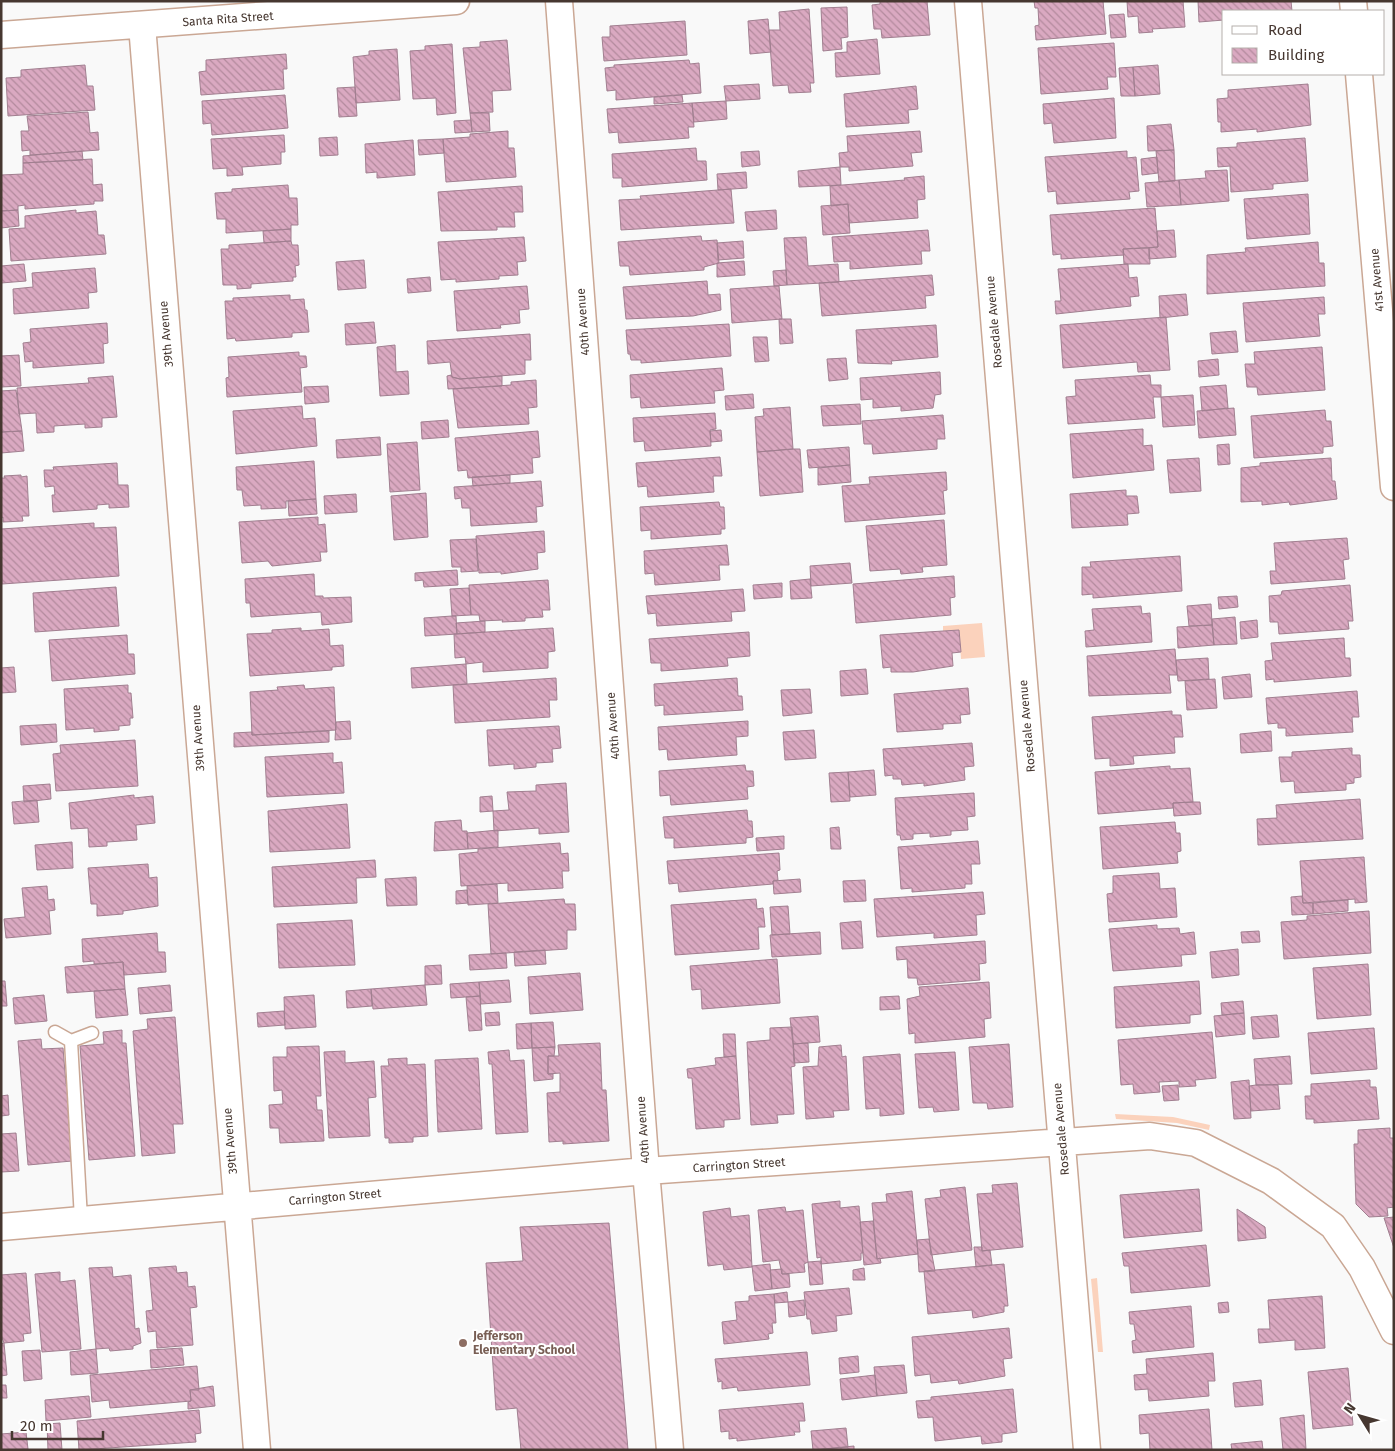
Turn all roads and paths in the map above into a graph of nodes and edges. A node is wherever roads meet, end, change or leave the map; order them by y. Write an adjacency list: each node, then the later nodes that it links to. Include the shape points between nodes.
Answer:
1 (456, 1): 4 (street, Santa Rita Street)
2 (559, 1): 12 (street, 40th Avenue)
3 (968, 1): 11 (street, Rosedale Avenue)
4 (142, 25): 5 (street, Santa Rita Street); 13 (street, 39th Avenue)
5 (1, 35)
6 (1359, 75): 7 (street, 41st Avenue)
7 (1394, 487)
8 (54, 1032): 10 (lane)
9 (92, 1033): 10 (lane)
10 (71, 1040): 14 (lane)
11 (1062, 1142): 12 (street, Carrington Street); 16 (street, Carrington Street, via 1150,1136 1196,1144 1271,1181 1333,1226 1362,1268); 19 (street, Rosedale Avenue)
12 (646, 1171): 13 (street, Carrington Street); 18 (street, 40th Avenue)
13 (236, 1206): 14 (street, Carrington Street); 17 (street, 39th Avenue)
14 (81, 1219): 15 (street, Carrington Street)
15 (1, 1227)
16 (1394, 1331)
17 (257, 1450)
18 (670, 1450)
19 (1087, 1450)

